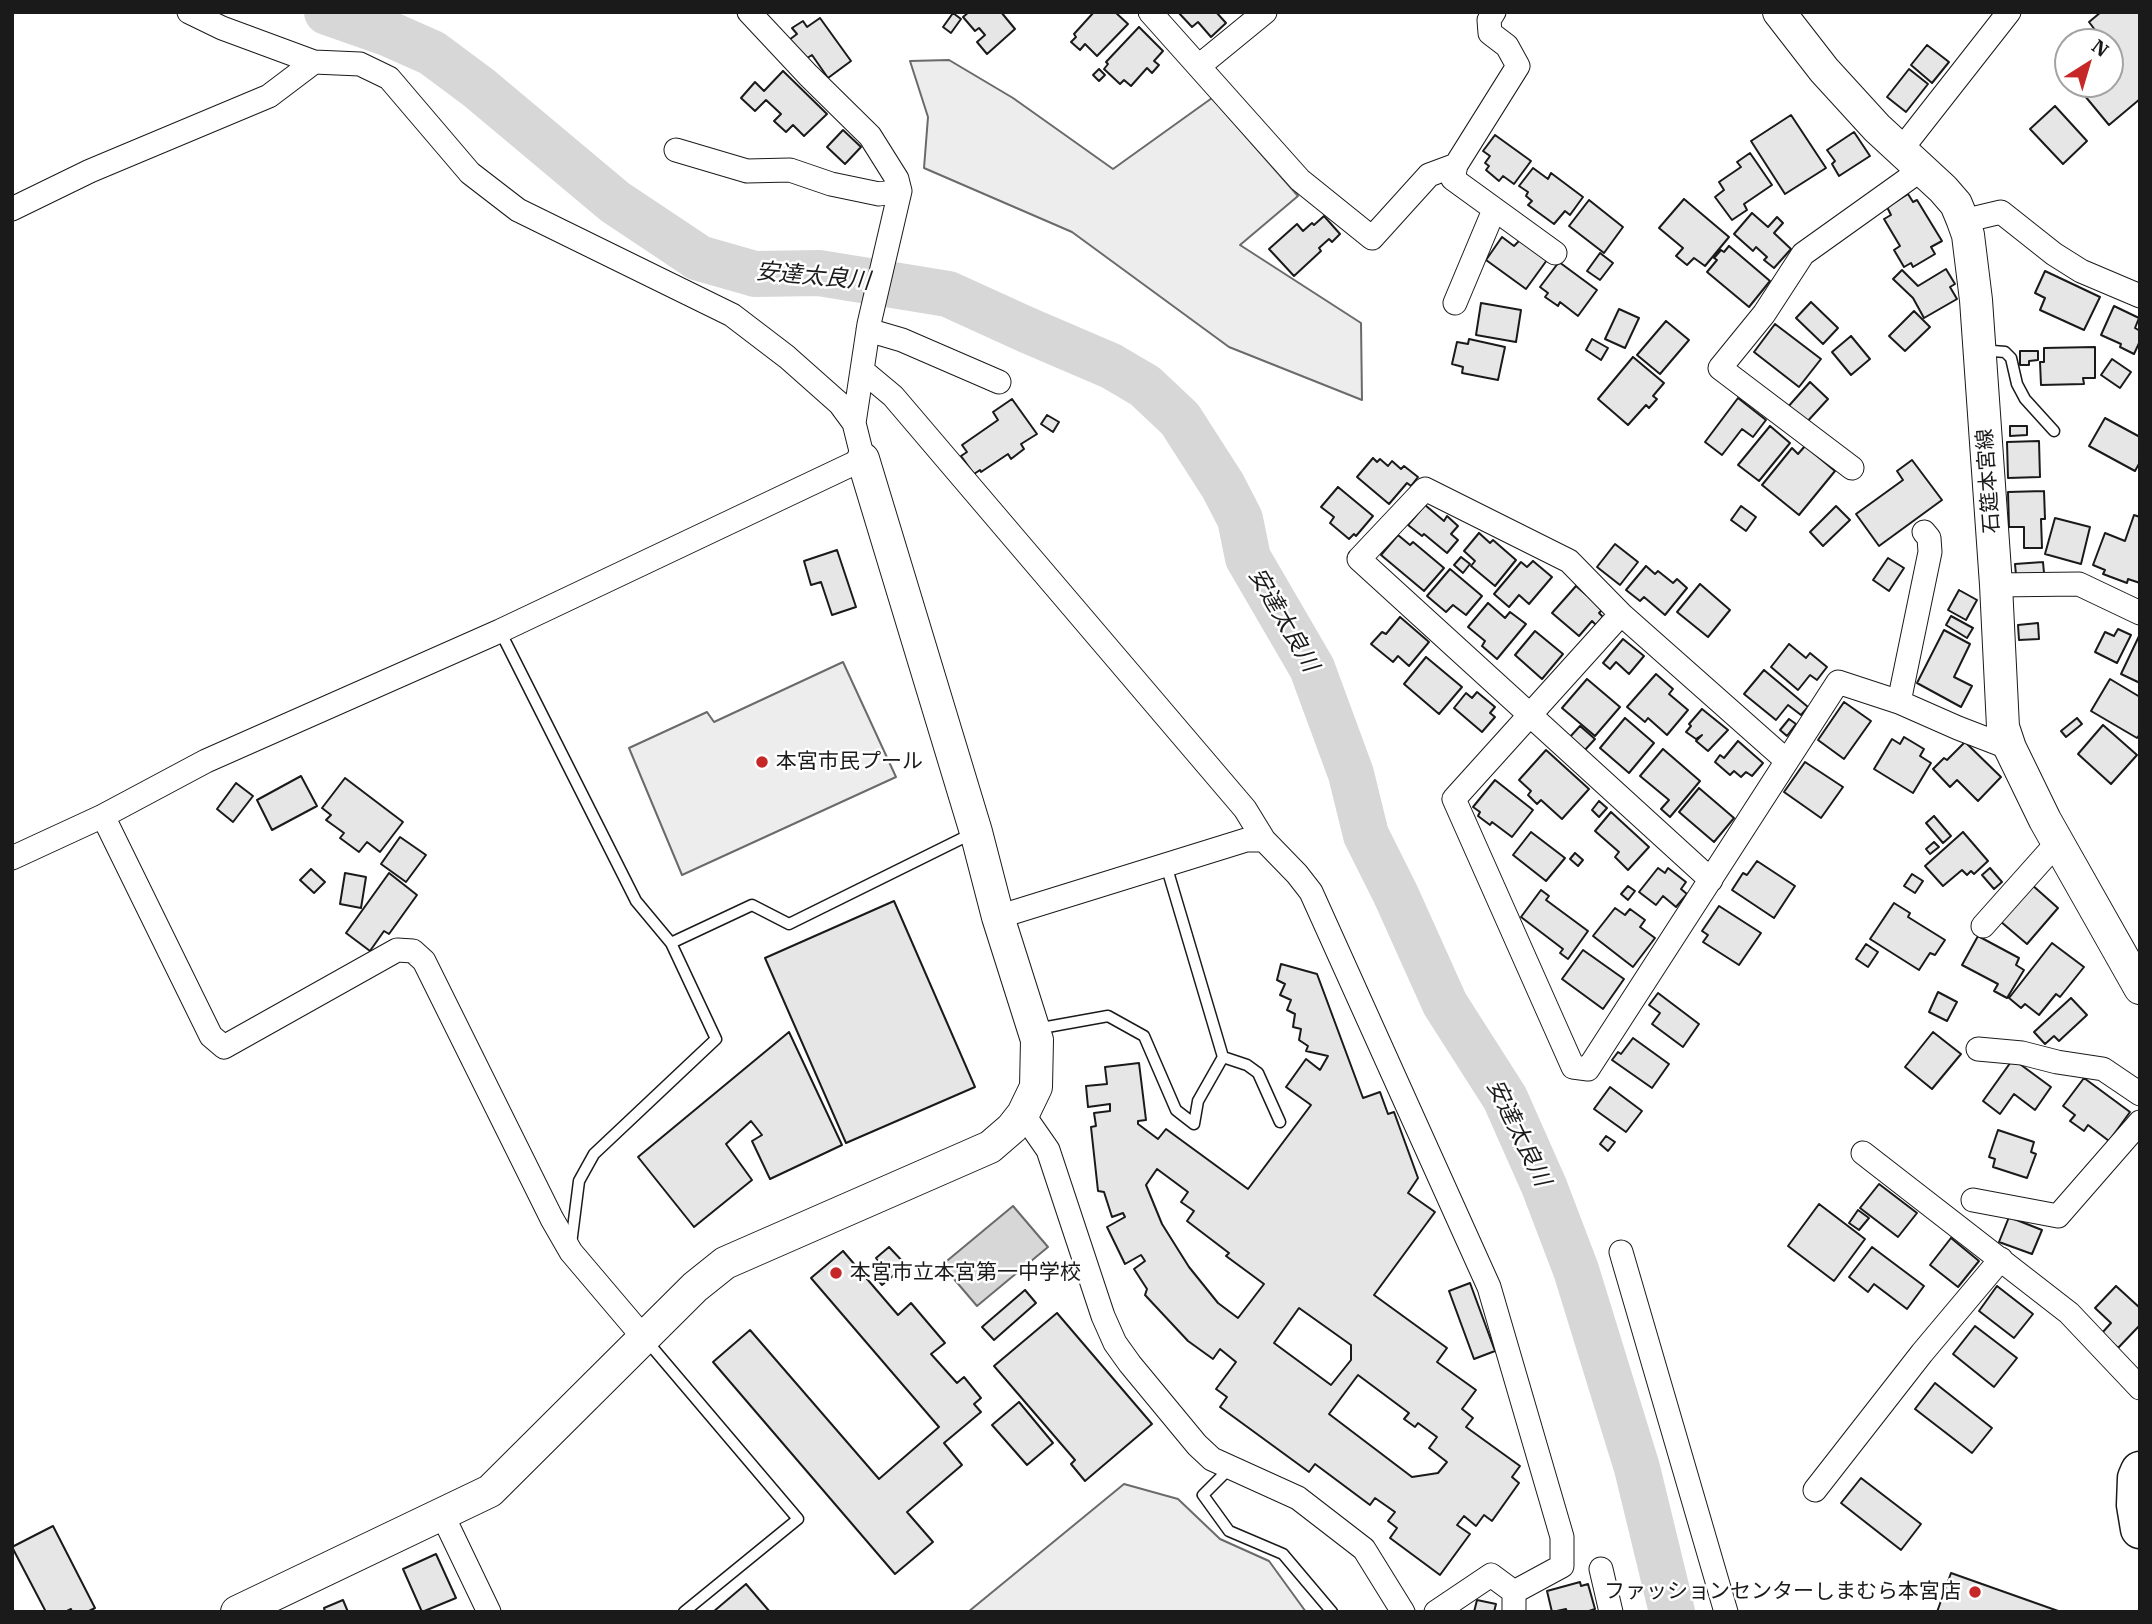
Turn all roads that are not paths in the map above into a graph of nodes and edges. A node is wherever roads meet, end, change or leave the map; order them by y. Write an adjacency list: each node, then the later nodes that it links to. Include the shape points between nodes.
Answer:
1 (189, 12): 8 (street)
2 (748, 12): 13 (street, via 870,136 897,179)
3 (1150, 12): 9 (street)
4 (1265, 12): 9 (street)
5 (1493, 12): 12 (street, via 1490,33 1507,46 1517,66)
6 (1779, 12): 11 (street, 石筵本宮線, via 1824,70)
7 (1999, 16): 11 (street)
8 (314, 62): 14 (street, via 269,96); 24 (street, via 360,64 389,79 470,173 518,210 732,315 796,365 840,404)
9 (1199, 66): 12 (street, via 1300,180 1372,238 1429,175)
10 (676, 150): 13 (street, via 747,171 790,170 831,184)
11 (1911, 160): 16 (street, 石筵本宮線, via 1956,204); 27 (street, via 1803,254 1764,314 1720,368)
12 (1456, 165): 15 (street, via 1453,179)
13 (899, 196): 20 (street)
14 (12, 209)
15 (1494, 210): 17 (street); 19 (street)
16 (1964, 220): 18 (street, via 2001,212 2081,271); 21 (street, 石筵本宮線)
17 (1556, 253)
18 (2140, 296)
19 (1455, 303)
20 (868, 327): 22 (street); 23 (street)
21 (1979, 350): 25 (lane, via 2005,352 2011,358 2025,399); 29 (street, 石筵本宮線)
22 (863, 371): 24 (street); 39 (street, via 893,396 1244,809)
23 (999, 382)
24 (854, 423): 26 (street)
25 (2054, 431)
26 (863, 459): 32 (street); 38 (street)
27 (1852, 468)
28 (1924, 532): 33 (street, via 1930,552)
29 (1996, 585): 30 (street, via 2079,584); 35 (street, 石筵本宮線, via 2003,727)
30 (2140, 613)
31 (1621, 614): 34 (street); 34 (street, via 1569,561 1425,489 1359,559); 36 (street)
32 (500, 631): 37 (street, via 206,761); 46 (lane, via 636,901)
33 (1899, 702): 35 (street); 36 (street, via 1838,682)
34 (1531, 715): 43 (street); 43 (street, via 1454,799 1573,1066 1588,1069)
35 (2010, 748): 40 (street, 石筵本宮線)
36 (1787, 761): 43 (street)
37 (103, 816): 41 (street); 57 (street, via 211,1036 224,1047 397,950 413,951 424,961)
38 (976, 832): 44 (street); 46 (lane, via 789,924 752,905)
39 (1264, 840): 42 (street, via 1246,840); 68 (street, via 1311,892 1489,1287 1563,1549 1562,1566)
40 (2057, 843): 45 (street); 47 (street, 石筵本宮線)
41 (12, 858)
42 (1166, 864): 44 (street); 50 (lane)
43 (1711, 880)
44 (998, 916): 48 (street)
45 (1983, 926)
46 (671, 943): 57 (lane, via 716,1039 594,1154 579,1181)
47 (2140, 988)
48 (1033, 1029): 50 (lane, via 1108,1016 1144,1036 1176,1110 1194,1124 1198,1101); 52 (street, via 1036,1087)
49 (1978, 1049): 51 (street, via 2022,1052 2103,1069)
50 (1223, 1057): 53 (lane, via 1258,1073)
51 (2140, 1094)
52 (1023, 1114): 60 (street, via 990,1147 725,1263); 62 (street, via 1048,1150 1115,1343 1197,1446)
53 (1280, 1122)
54 (2140, 1122): 56 (street, via 2059,1216)
55 (1863, 1153): 59 (street)
56 (1973, 1200)
57 (570, 1252): 60 (street)
58 (1622, 1252): 76 (street)
59 (2001, 1259): 61 (street, via 2069,1313); 64 (street)
60 (644, 1338): 65 (street, via 490,1490); 71 (lane, via 798,1519)
61 (2140, 1388)
62 (1231, 1467): 72 (lane, via 1203,1495 1229,1531 1283,1554); 73 (street, via 1298,1498 1364,1549)
63 (2140, 1471): 66 (highway, via 2136,1505)
64 (1815, 1490)
65 (442, 1514): 69 (street); 70 (street)
66 (2140, 1529)
67 (1601, 1569): 75 (street)
68 (1514, 1602): 74 (street, via 1491,1575)
69 (237, 1612)
70 (489, 1612)
71 (684, 1612)
72 (1332, 1612)
73 (1403, 1612)
74 (1436, 1612)
75 (1611, 1612)
76 (1726, 1612)

